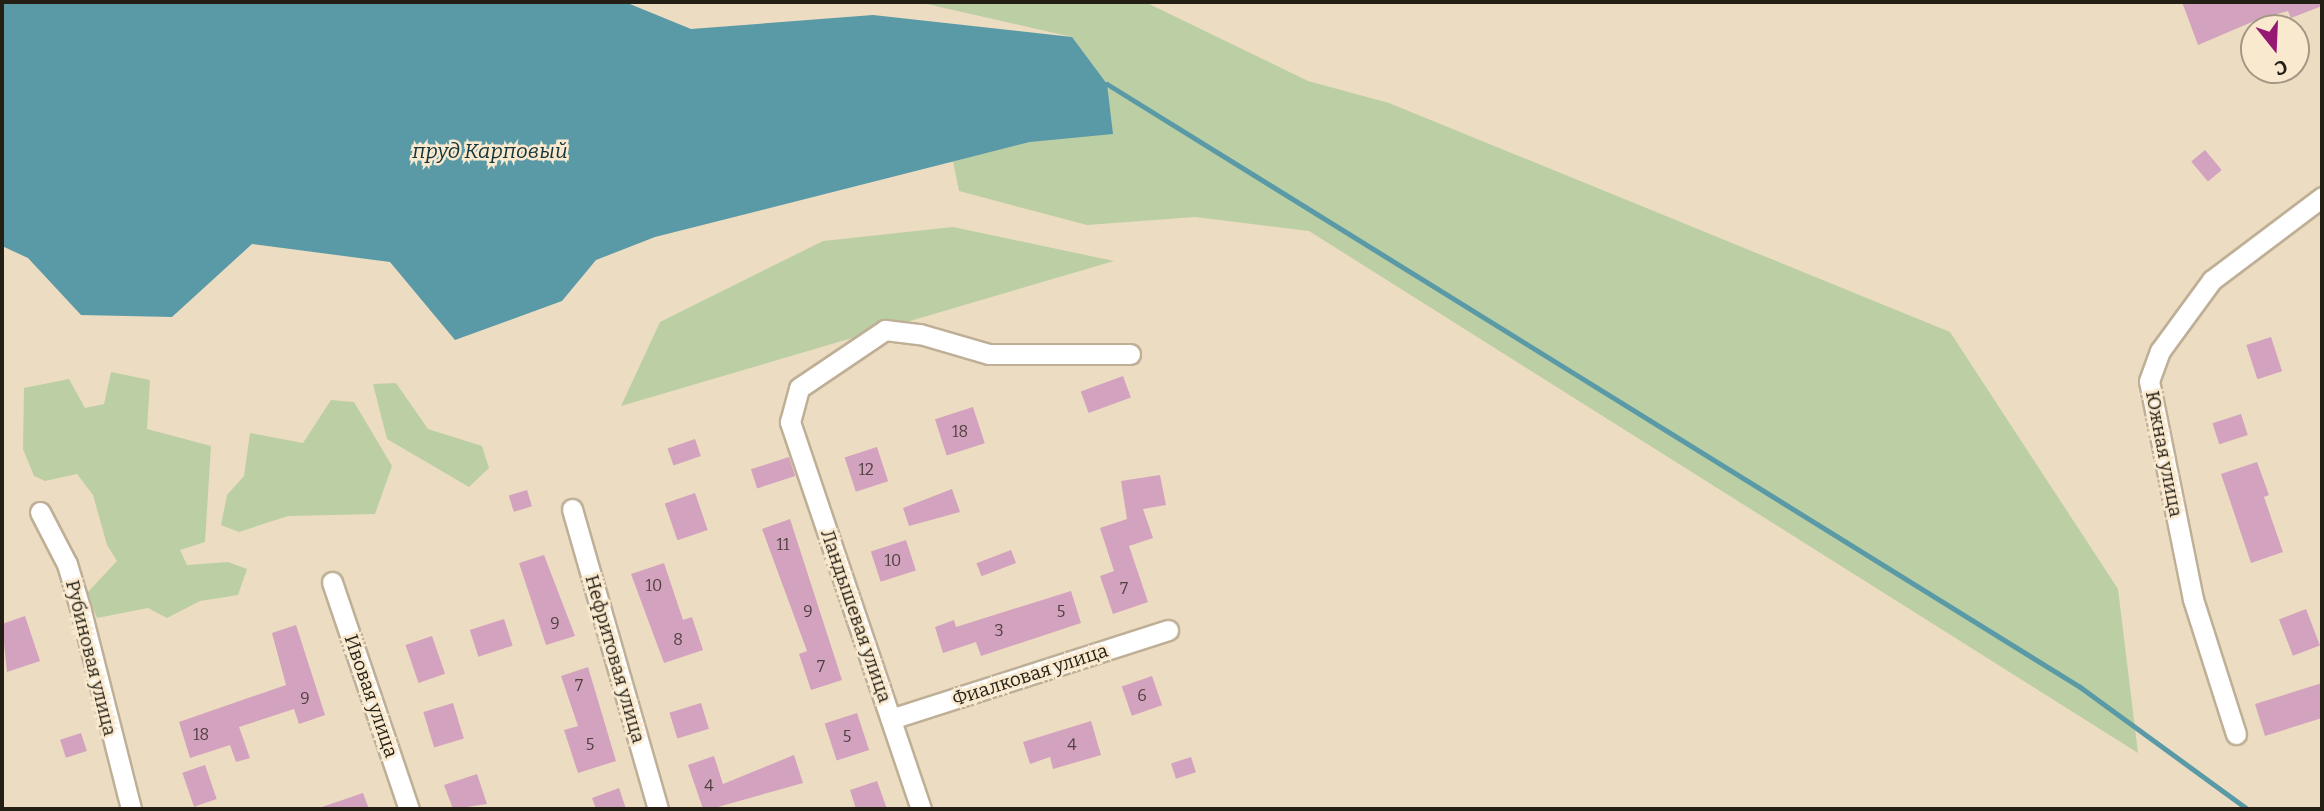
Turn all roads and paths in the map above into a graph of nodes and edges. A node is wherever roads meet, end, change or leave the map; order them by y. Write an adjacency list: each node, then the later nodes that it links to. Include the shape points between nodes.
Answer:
1 (2322, 197): 8 (street, Южная улица, via 2212,280 2160,351 2149,381 2193,599)
2 (1130, 354): 7 (street, Ландышевая улица, via 989,355 920,334 885,330 799,388 790,422)
3 (572, 509): 11 (street, Нефритовая улица)
4 (40, 512): 9 (street, Рубиновая улица, via 67,564 78,599)
5 (332, 582): 10 (street, Ивовая улица)
6 (1168, 630): 7 (street, Фиалковая улица)
7 (891, 719): 12 (street, Ландышевая улица)
8 (2236, 734)
9 (131, 809)
10 (409, 809)
11 (658, 809)
12 (921, 809)

